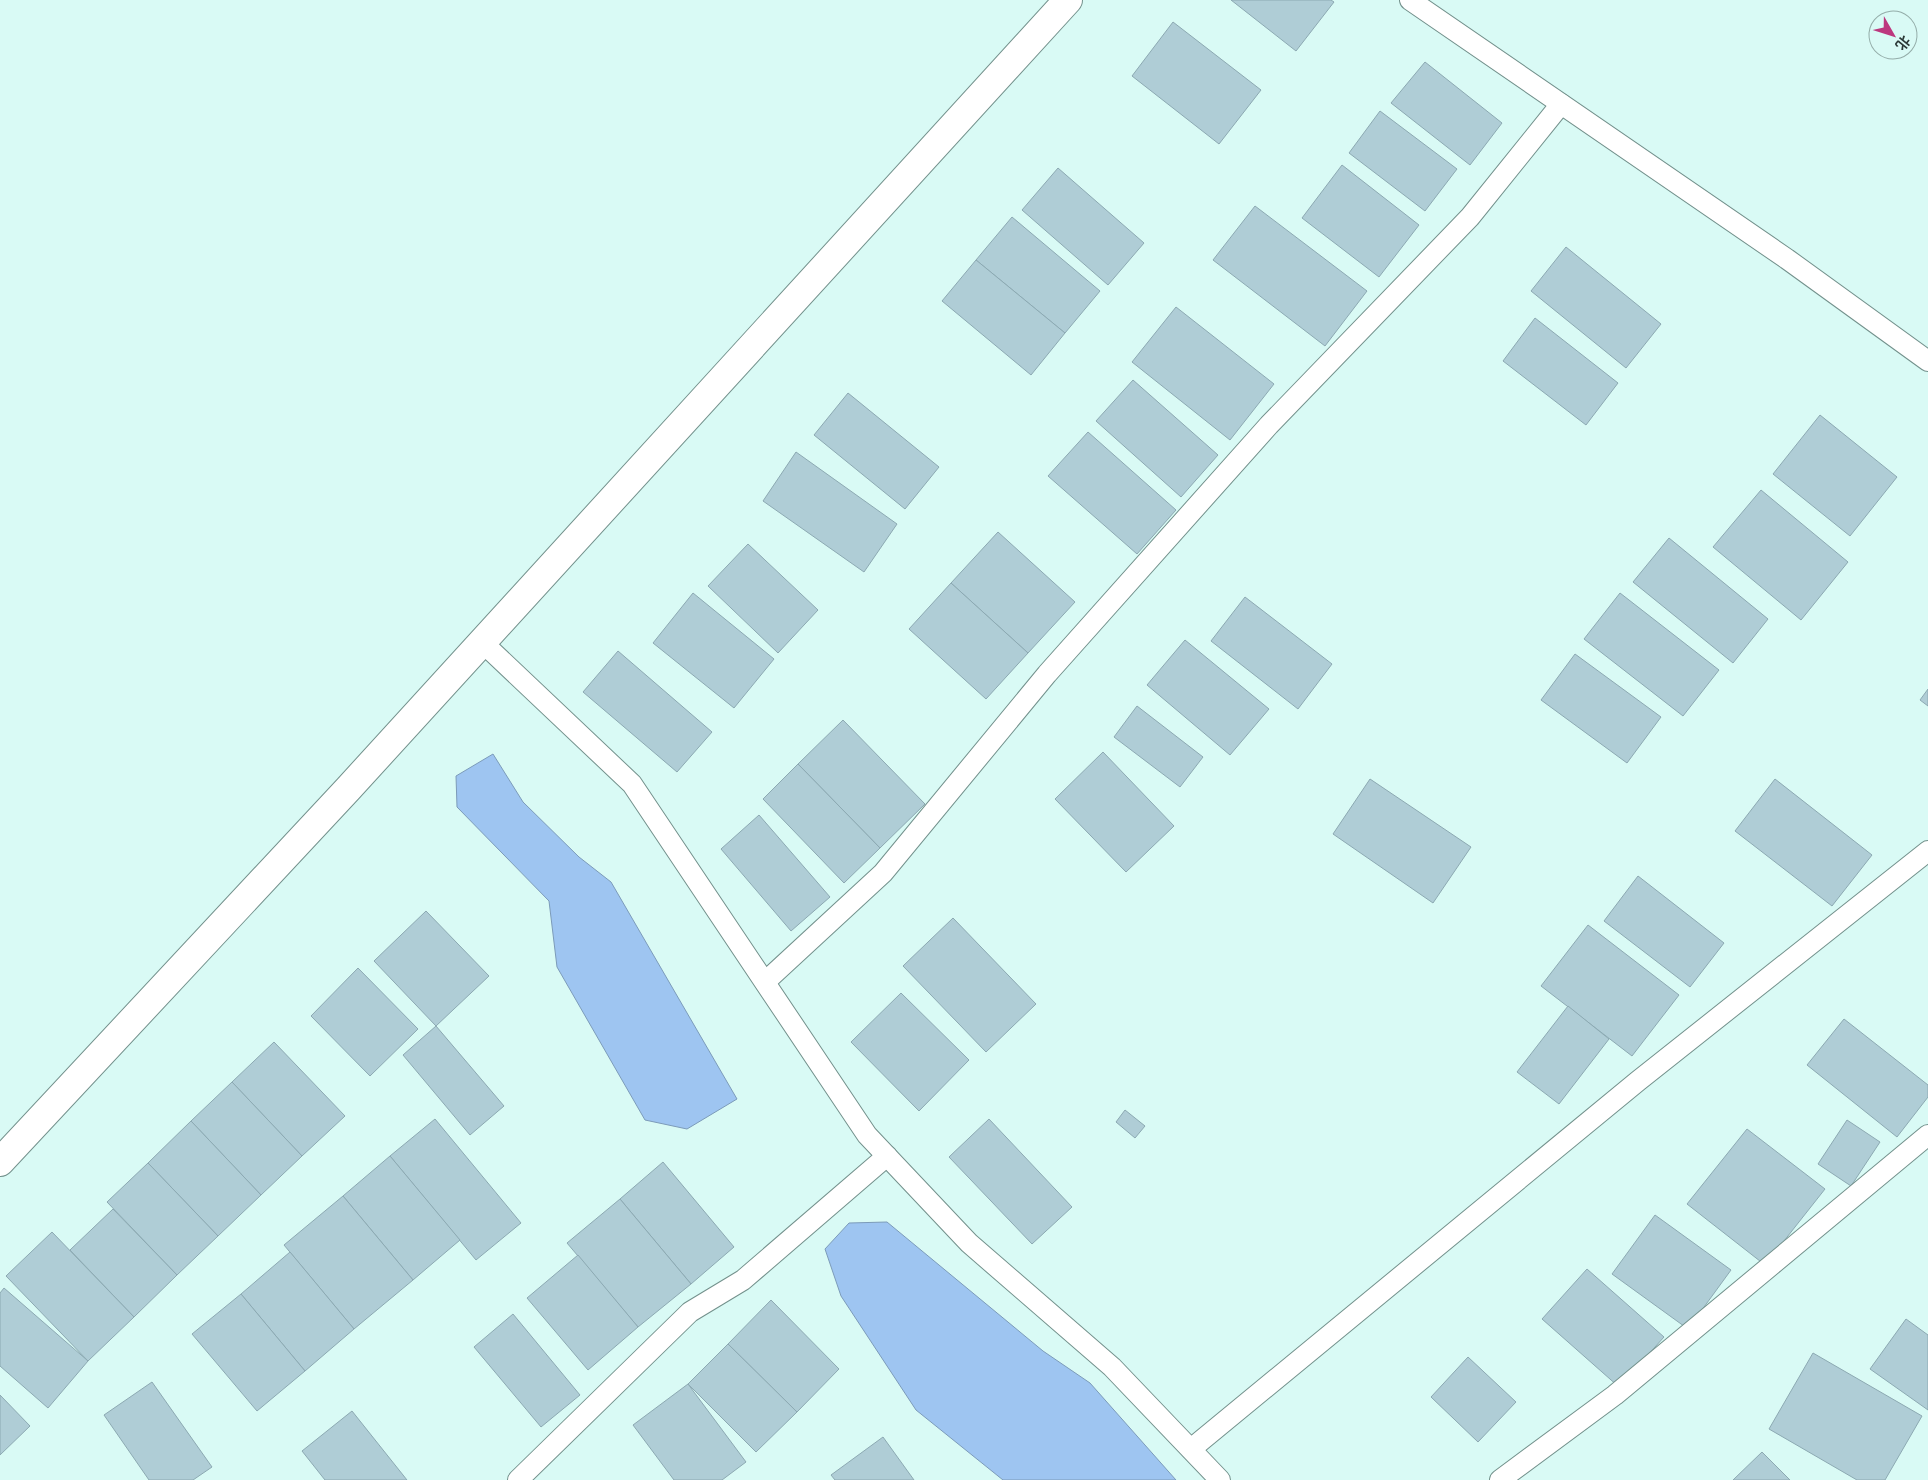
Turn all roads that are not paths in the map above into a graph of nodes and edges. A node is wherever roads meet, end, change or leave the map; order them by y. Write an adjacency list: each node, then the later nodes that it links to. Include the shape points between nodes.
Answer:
1 (1068, 0): 5 (street)
2 (1410, 0): 3 (lane)
3 (1561, 104): 4 (lane, via 1787,259); 7 (lane, via 1470,217 1269,425 1047,674 883,873)
4 (1928, 361)
5 (482, 642): 7 (lane, via 632,784); 10 (street)
6 (1928, 851): 11 (lane, via 1638,1081)
7 (765, 982): 9 (lane, via 867,1135)
8 (1928, 1135): 14 (lane, via 1615,1395)
9 (887, 1156): 11 (lane, via 969,1243 1112,1367); 12 (lane, via 743,1280 690,1312)
10 (0, 1162)
11 (1191, 1449): 13 (lane)
12 (518, 1480)
13 (1220, 1480)
14 (1500, 1480)

